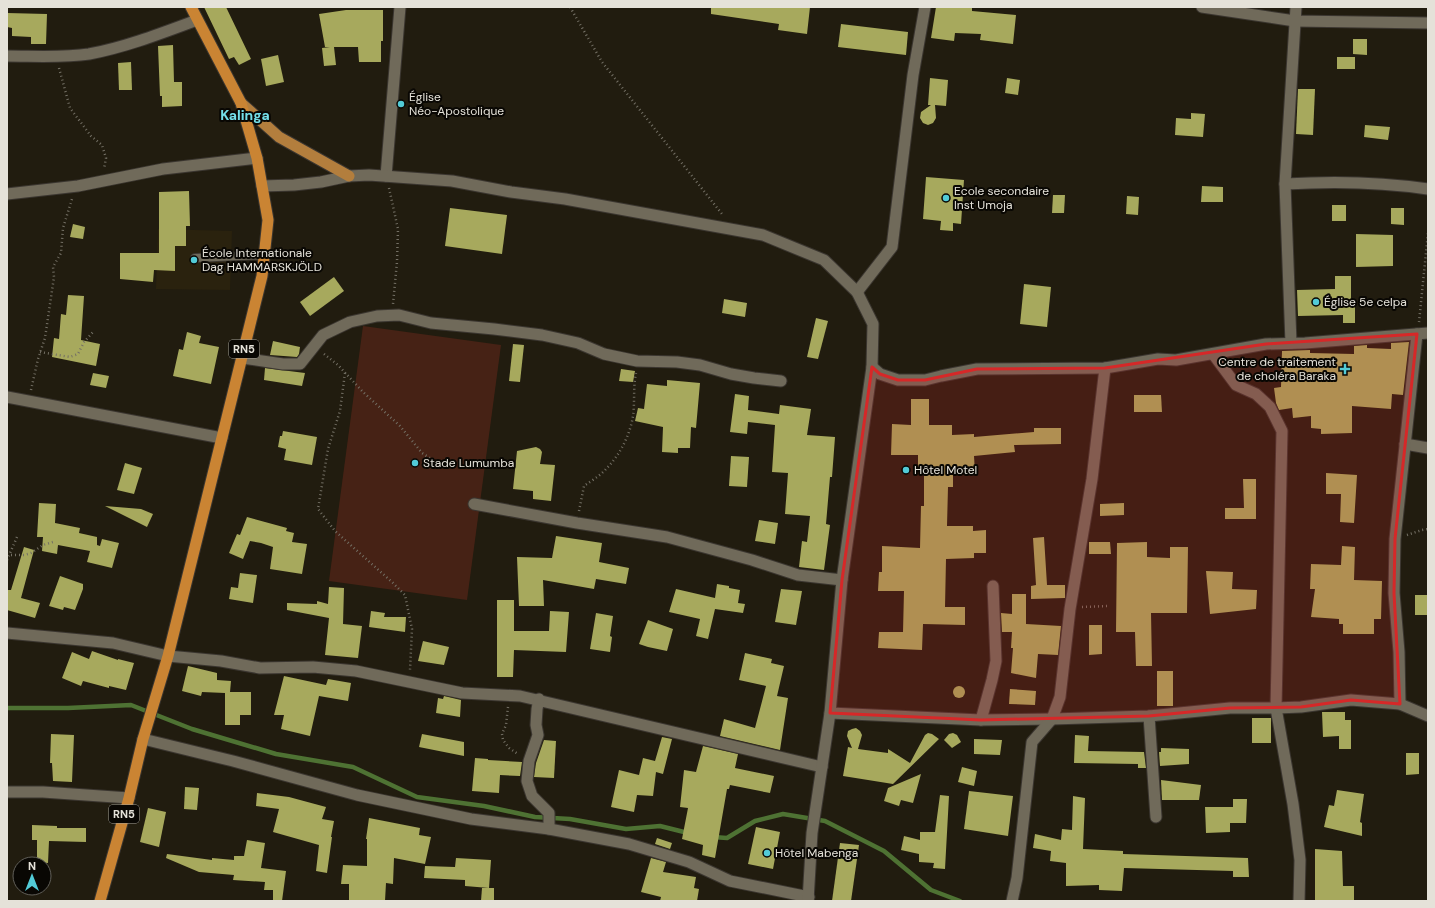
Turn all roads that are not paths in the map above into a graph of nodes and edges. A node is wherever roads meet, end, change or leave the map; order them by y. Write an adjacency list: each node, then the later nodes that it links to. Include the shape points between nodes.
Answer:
1 (190, 7): 6 (highway, RN5)
2 (400, 7): 13 (street)
3 (925, 7): 20 (street, via 913,75 892,247)
4 (1202, 7): 7 (street)
5 (1296, 7): 7 (street)
6 (197, 20): 9 (street, via 142,41 88,54); 10 (highway, RN5)
7 (1295, 21): 8 (street); 14 (street)
8 (1428, 22)
9 (7, 56)
10 (241, 103): 11 (highway, RN5); 12 (main road, via 280,137)
11 (257, 158): 15 (highway, RN5); 17 (street, via 163,169 78,186)
12 (349, 176): 13 (street); 15 (street, via 321,182)
13 (386, 176): 20 (street, via 452,181 763,235 824,260)
14 (1285, 184): 16 (street, via 1369,182); 22 (street)
15 (262, 186): 18 (highway, RN5, via 268,220)
16 (1428, 188)
17 (7, 194)
18 (264, 255): 19 (lane); 24 (highway, RN5, via 262,276)
19 (195, 258)
20 (857, 292): 25 (street, via 873,324)
21 (1423, 333): 22 (street); 30 (street)
22 (1291, 343): 23 (street, via 1266,344)
23 (1213, 354): 26 (street, via 1176,360 1158,359); 39 (street, via 1236,385 1256,394 1270,407 1282,431)
24 (242, 358): 27 (street, via 300,364 323,335 350,322 377,316 399,315 431,323 542,335 637,361 700,365 731,374); 29 (highway, RN5)
25 (872, 367): 26 (street, via 880,374 898,380 925,380 977,370); 33 (street)
26 (1105, 368): 43 (street, via 1092,479 1070,609 1060,697)
27 (781, 381)
28 (7, 397): 29 (street)
29 (222, 438): 36 (highway, RN5)
30 (1406, 444): 31 (street); 38 (street, via 1395,540 1394,593)
31 (1428, 448)
32 (474, 504): 33 (street, via 667,537 798,575)
33 (842, 580): 40 (street)
34 (993, 586): 44 (street, via 996,661)
35 (7, 633): 36 (street, via 113,643)
36 (168, 656): 37 (street, via 260,668 313,667 356,670 462,692); 45 (highway, RN5)
37 (539, 699): 46 (street); 50 (street, via 536,709 538,735 529,761 527,781 532,796 549,813)
38 (1400, 704): 39 (street, via 1351,700); 42 (street)
39 (1276, 708): 41 (street, via 1230,708); 54 (street, via 1300,860)
40 (830, 713): 44 (street); 46 (street)
41 (1149, 716): 43 (street); 49 (street)
42 (1428, 716)
43 (1052, 719): 44 (street); 53 (street, via 1032,742 1017,878)
44 (981, 720)
45 (143, 739): 48 (highway, RN5); 50 (street, via 357,795 471,819)
46 (822, 767): 51 (street, via 812,833)
47 (7, 792): 48 (street)
48 (129, 798): 52 (highway, RN5)
49 (1156, 818)
50 (549, 829): 51 (street, via 629,844 689,862 730,881)
51 (809, 899)
52 (100, 901)
53 (1012, 901)
54 (1299, 901)

